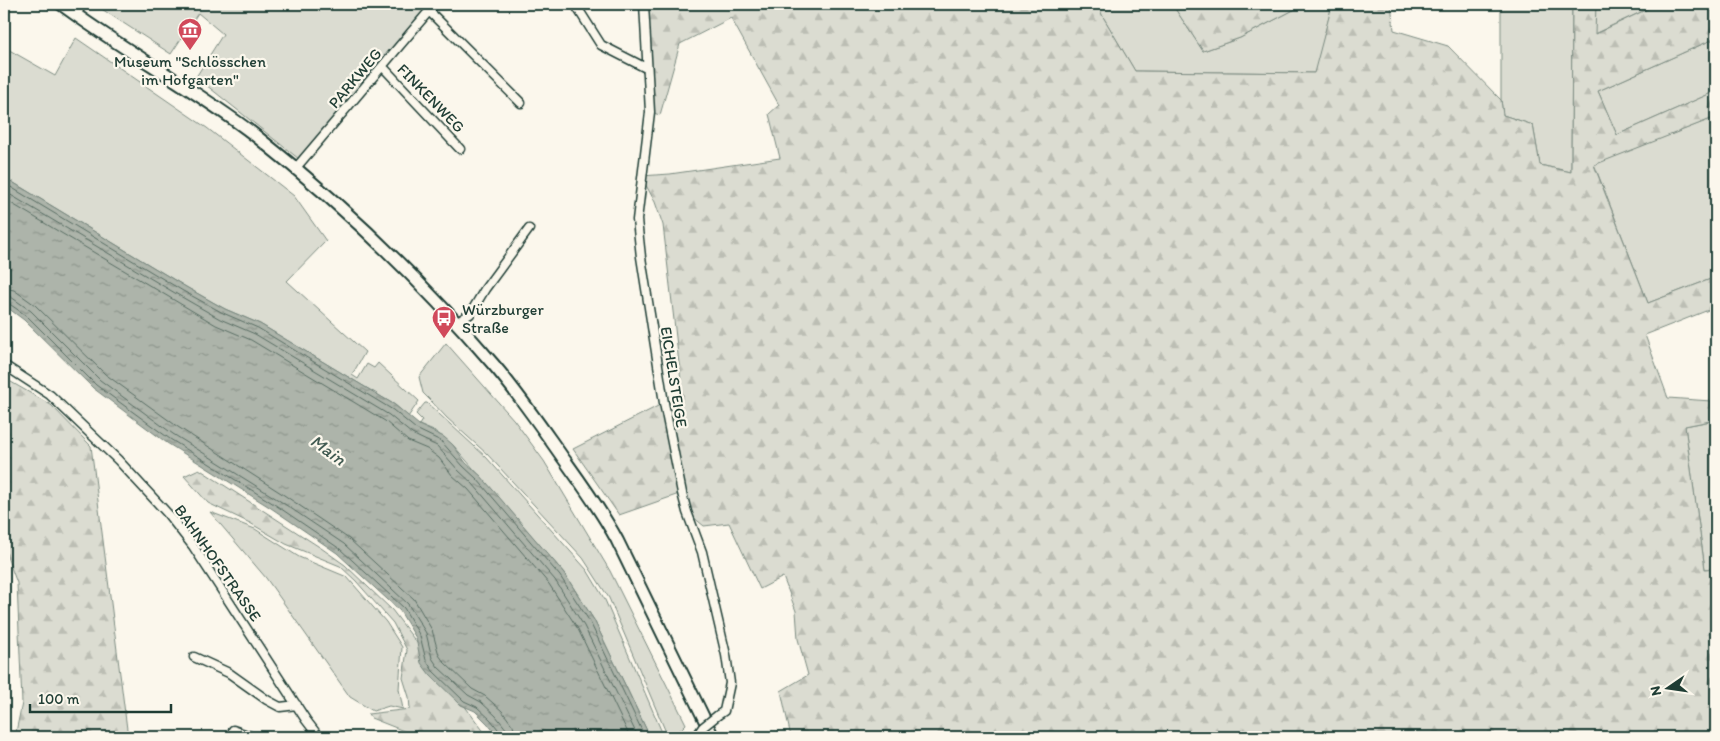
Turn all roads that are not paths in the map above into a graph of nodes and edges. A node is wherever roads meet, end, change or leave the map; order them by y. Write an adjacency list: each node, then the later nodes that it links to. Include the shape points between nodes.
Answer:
1 (61, 4): 7 (main road)
2 (82, 4): 7 (street)
3 (435, 4): 6 (street, PARKWEG)
4 (575, 4): 9 (street, via 601,46)
5 (644, 4): 9 (street, EICHELSTEIGE)
6 (429, 11): 8 (street, PARKWEG); 10 (street)
7 (76, 15): 12 (main road, via 222,112)
8 (382, 67): 11 (street, FINKENWEG); 12 (street, PARKWEG)
9 (646, 68): 21 (street, EICHELSTEIGE, bridge, via 650,112 637,220 641,257 682,493 702,552 730,683 724,711 703,727)
10 (521, 103)
11 (460, 149)
12 (295, 169): 14 (main road, via 398,261)
13 (529, 229): 14 (street, via 470,314)
14 (456, 323): 22 (main road, via 518,394 604,516)
15 (4, 365): 17 (street, BAHNHOFSTRASSE, via 50,394 168,513)
16 (194, 656): 17 (street, via 229,673 280,707)
17 (297, 705): 20 (street, BAHNHOFSTRASSE)
18 (233, 730): 19 (street)
19 (253, 737)
20 (319, 737)
21 (696, 737)
22 (713, 737)

